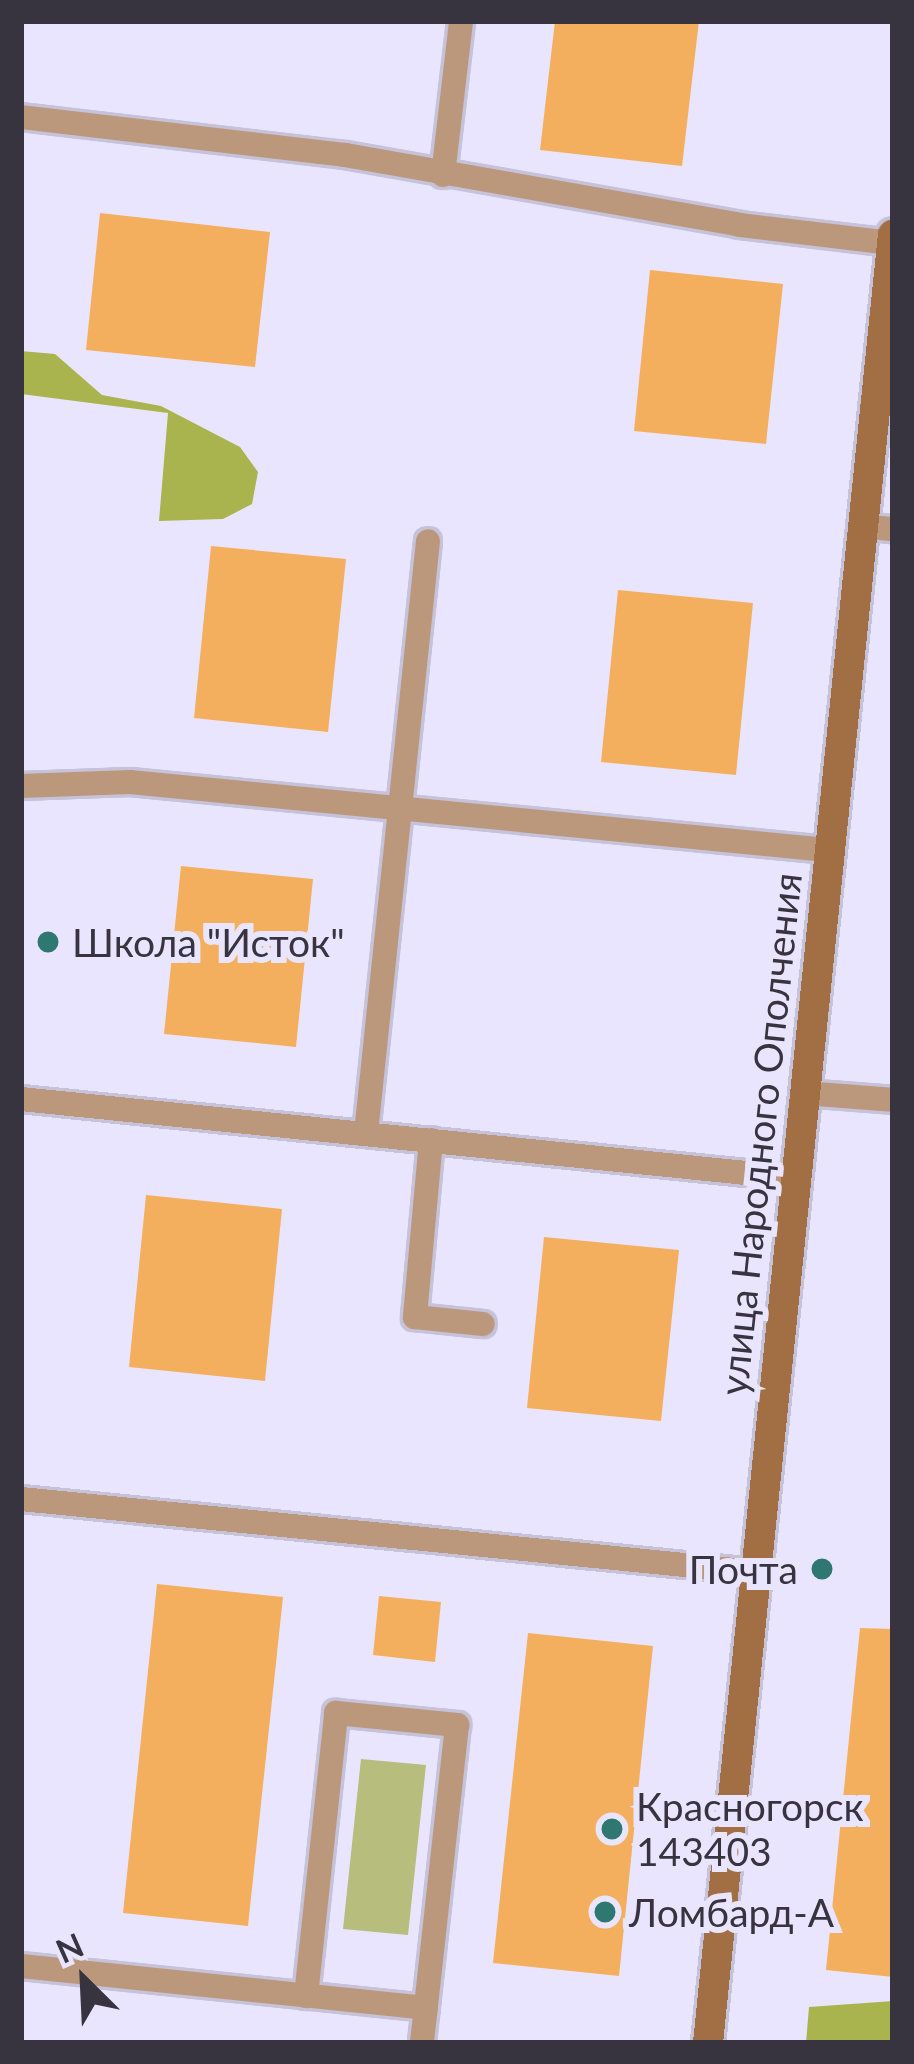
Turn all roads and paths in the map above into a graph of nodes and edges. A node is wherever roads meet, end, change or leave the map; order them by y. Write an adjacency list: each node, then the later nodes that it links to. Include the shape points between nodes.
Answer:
1 (461, 21): 3 (lane)
2 (21, 117): 3 (lane, via 345,154)
3 (443, 176): 4 (lane)
4 (892, 238): 5 (main road, улица Народного Ополчения)
5 (878, 528): 9 (main road, улица Народного Ополчения)
6 (428, 542): 8 (lane)
7 (21, 786): 8 (lane, via 130,782)
8 (398, 809): 9 (lane); 13 (lane)
9 (827, 850): 10 (main road, улица Народного Ополчения)
10 (803, 1093): 12 (lane); 15 (main road, улица Народного Ополчения)
11 (21, 1099): 13 (lane)
12 (893, 1100)
13 (366, 1133): 14 (lane)
14 (431, 1141): 15 (lane); 16 (lane, via 415,1317)
15 (795, 1178): 18 (main road, улица Народного Ополчения)
16 (484, 1324)
17 (21, 1499): 18 (lane)
18 (755, 1572): 23 (main road, улица Народного Ополчения)
19 (21, 1966): 20 (lane)
20 (306, 1996): 21 (lane); 21 (lane, via 336,1713 457,1725)
21 (426, 2008): 22 (lane)
22 (422, 2043)
23 (708, 2043)

